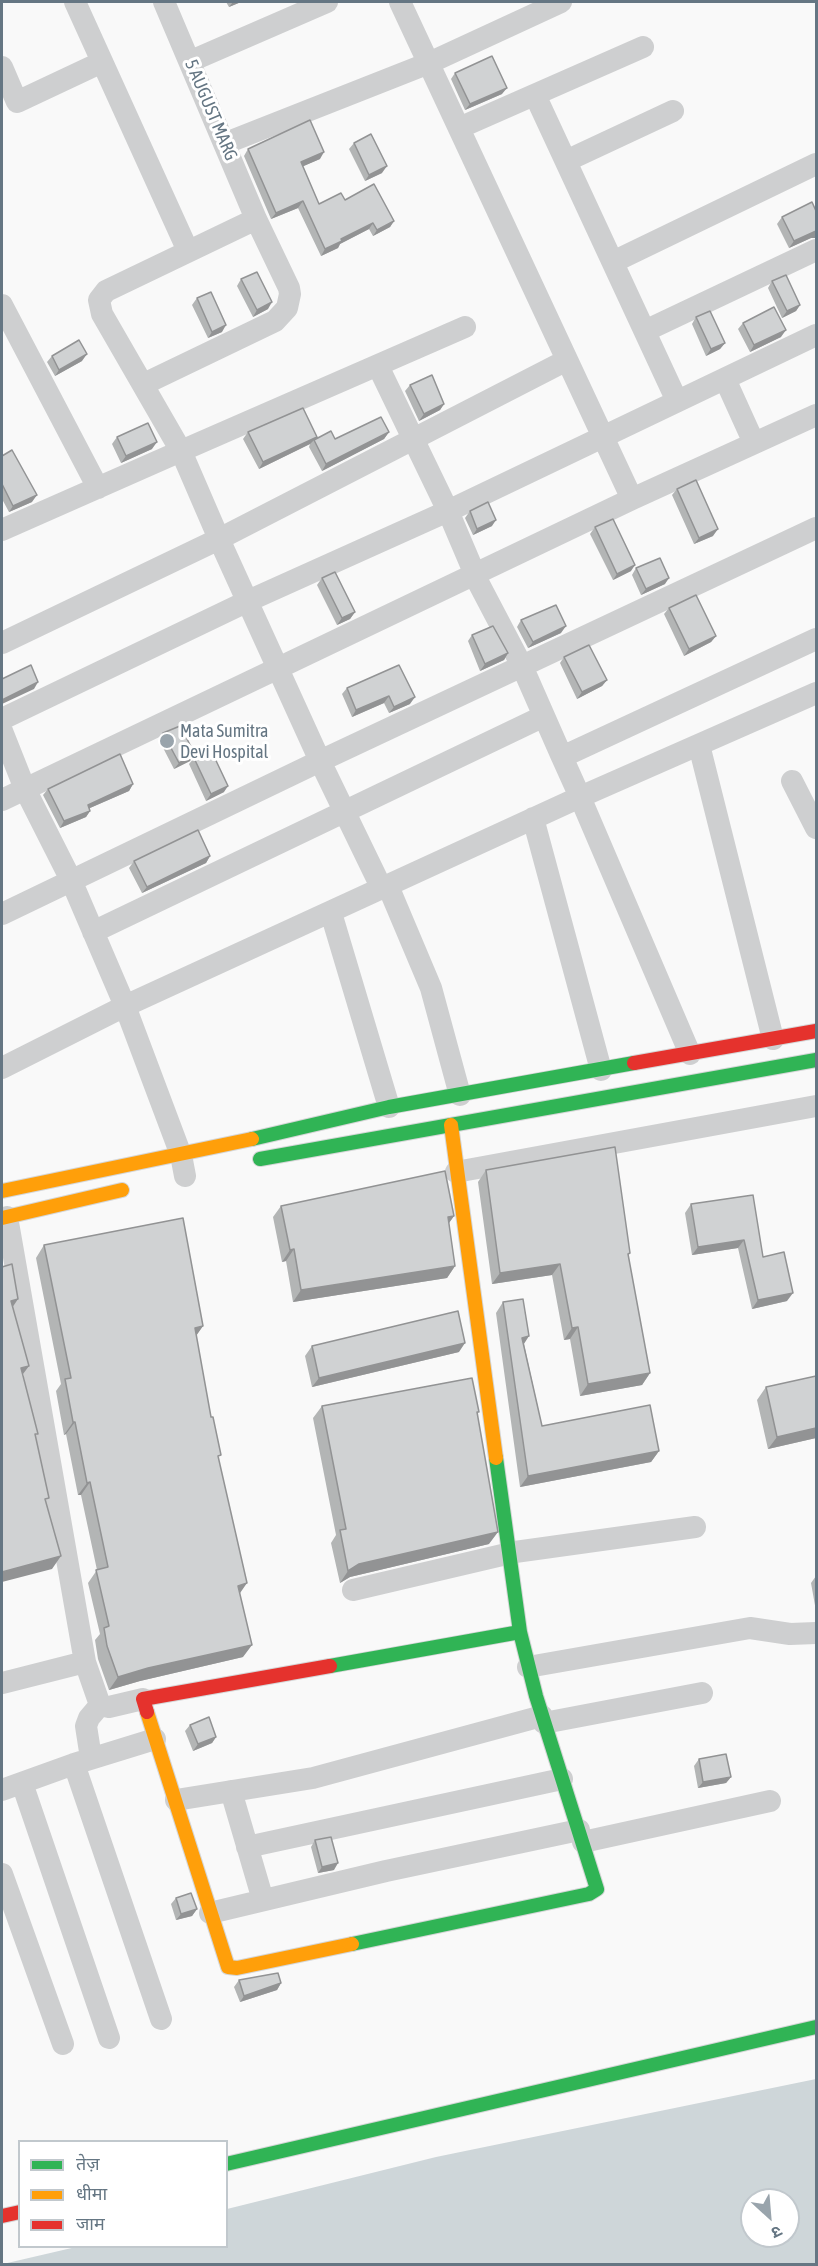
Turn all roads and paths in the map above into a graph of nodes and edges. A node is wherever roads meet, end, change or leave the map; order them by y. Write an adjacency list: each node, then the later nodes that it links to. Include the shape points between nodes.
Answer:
1 (75, 2): 8 (street)
2 (164, 2): 7 (street, 5 AUGUST MARG)
3 (327, 2): 7 (street)
4 (400, 2): 9 (street)
5 (561, 2): 9 (street)
6 (643, 47): 11 (street)
7 (191, 61): 14 (street, 5 AUGUST MARG)
8 (102, 62): 10 (street, via 17,102); 19 (street)
9 (429, 63): 13 (street); 14 (street)
10 (2, 67)
11 (535, 95): 13 (street); 15 (street)
12 (673, 111): 15 (street)
13 (459, 128): 25 (street)
14 (226, 143): 17 (street, 5 AUGUST MARG)
15 (566, 161): 20 (street)
16 (816, 164): 20 (street)
17 (256, 219): 19 (street); 28 (street, 5 AUGUST MARG, via 289,288 284,312 275,321)
18 (816, 249): 23 (street)
19 (188, 251): 28 (street, via 106,291 99,300 102,314)
20 (613, 262): 23 (street)
21 (2, 305): 35 (street)
22 (465, 327): 26 (street)
23 (645, 331): 29 (street)
24 (816, 335): 27 (street)
25 (567, 360): 31 (street); 32 (street)
26 (378, 366): 32 (street); 34 (street)
27 (725, 379): 29 (street); 33 (street)
28 (144, 384): 34 (street)
29 (677, 401): 31 (street)
30 (816, 414): 33 (street)
31 (603, 437): 36 (street); 37 (street)
32 (412, 438): 37 (street); 40 (street)
33 (754, 443): 36 (street)
34 (181, 451): 35 (street); 40 (street)
35 (98, 488): 39 (street)
36 (632, 499): 41 (street)
37 (448, 511): 41 (street); 42 (street)
38 (816, 528): 45 (street)
39 (2, 530)
40 (219, 539): 42 (street); 44 (street)
41 (475, 574): 45 (street); 46 (street)
42 (248, 601): 46 (street); 49 (street)
43 (816, 639): 52 (street)
44 (2, 643)
45 (522, 666): 48 (street); 53 (street)
46 (278, 667): 53 (street); 55 (street)
47 (816, 693): 51 (street)
48 (544, 716): 52 (street); 58 (street)
49 (2, 719)
50 (2, 731): 55 (street)
51 (699, 745): 56 (street); 68 (street)
52 (562, 757): 56 (street)
53 (320, 761): 58 (street); 61 (street)
54 (792, 781): 60 (street)
55 (25, 789): 57 (street); 61 (street)
56 (580, 797): 59 (street); 69 (street)
57 (2, 800)
58 (345, 812): 62 (street); 65 (street)
59 (533, 818): 62 (street); 72 (street)
60 (816, 828)
61 (71, 880): 64 (street); 65 (street)
62 (385, 888): 63 (street); 73 (street, via 431,988)
63 (331, 913): 66 (street); 75 (street)
64 (2, 914)
65 (93, 932): 66 (street)
66 (125, 1006): 71 (street); 78 (street)
67 (816, 1031): 68 (street)
68 (773, 1039): 69 (street)
69 (690, 1054): 72 (street)
70 (816, 1060): 76 (street)
71 (2, 1068)
72 (601, 1070): 73 (street)
73 (460, 1095): 75 (street)
74 (816, 1106): 79 (street)
75 (389, 1107): 78 (street)
76 (451, 1125): 77 (street); 79 (street)
77 (242, 1163)
78 (184, 1171): 81 (street)
79 (456, 1172): 84 (street)
80 (139, 1186): 82 (street)
81 (2, 1191)
82 (4, 1218): 88 (street)
83 (695, 1527): 84 (street)
84 (509, 1553): 85 (street); 86 (street)
85 (353, 1590)
86 (520, 1632): 89 (street); 92 (street)
87 (816, 1633): 89 (street, via 750,1628)
88 (85, 1662): 90 (street); 93 (street)
89 (528, 1667): 94 (street)
90 (2, 1683)
91 (702, 1693): 94 (street)
92 (143, 1699): 93 (street, via 109,1707); 95 (street)
93 (100, 1705): 96 (street, via 86,1726)
94 (543, 1719): 97 (street); 99 (street, via 313,1778)
95 (155, 1739): 96 (street); 100 (street)
96 (83, 1761): 98 (street); 107 (street)
97 (562, 1779): 102 (street); 103 (street)
98 (12, 1786): 109 (street)
99 (231, 1791): 100 (street); 103 (street)
100 (176, 1800): 106 (street)
101 (770, 1801): 102 (street)
102 (581, 1836): 105 (street, via 386,1871); 106 (street, via 597,1886 589,1894 237,1968 227,1966)
103 (247, 1847): 105 (street)
104 (2, 1874): 110 (street)
105 (263, 1900): 106 (street)
106 (210, 1913)
107 (161, 2019)
108 (816, 2027): 111 (street)
109 (109, 2038)
110 (63, 2044)
111 (228, 2164)
112 (18, 2212): 113 (street)
113 (2, 2216)

